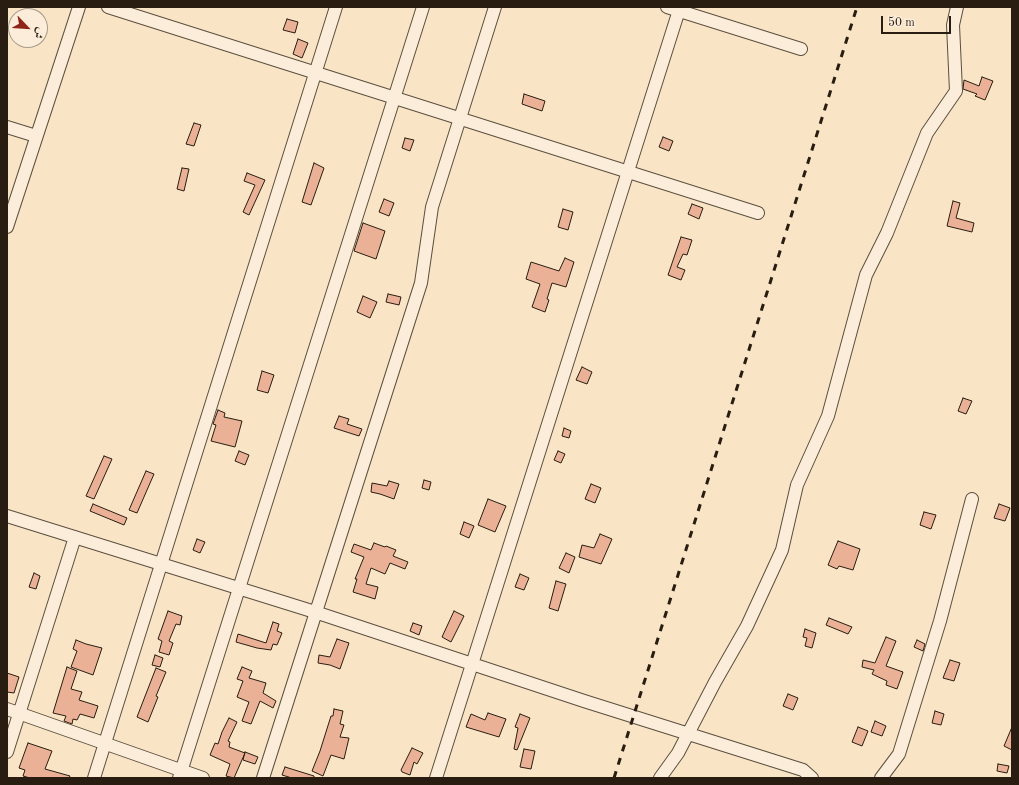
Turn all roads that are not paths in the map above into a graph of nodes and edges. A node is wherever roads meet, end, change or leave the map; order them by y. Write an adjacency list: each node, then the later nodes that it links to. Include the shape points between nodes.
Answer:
1 (79, 7): 13 (street)
2 (108, 7): 9 (street)
3 (336, 7): 9 (street)
4 (423, 7): 10 (street)
5 (495, 7): 11 (street)
6 (957, 7): 26 (street, via 952,25 956,91 927,133 887,233 866,275 828,416 797,485 782,550 747,626)
7 (675, 8): 8 (street); 14 (street)
8 (801, 49)
9 (316, 73): 10 (street); 20 (street)
10 (394, 98): 11 (street); 21 (street)
11 (460, 119): 14 (street); 22 (street, via 432,207 421,283)
12 (7, 127): 13 (street)
13 (36, 136): 16 (street)
14 (628, 172): 15 (street); 23 (street)
15 (758, 214)
16 (7, 227)
17 (972, 499): 36 (street, via 940,621 899,754)
18 (7, 516): 19 (street)
19 (75, 537): 20 (street); 25 (street)
20 (161, 564): 21 (street); 27 (street)
21 (239, 589): 22 (street); 29 (street)
22 (315, 612): 23 (street); 32 (street)
23 (472, 664): 26 (street); 33 (street)
24 (7, 709): 25 (street)
25 (19, 713): 27 (street); 28 (street)
26 (688, 734): 34 (street); 35 (street, via 803,770)
27 (105, 744): 29 (street); 30 (street)
28 (7, 752)
29 (180, 774): 31 (street)
30 (94, 778)
31 (203, 778)
32 (263, 778)
33 (436, 778)
34 (660, 778)
35 (812, 778)
36 (881, 778)

